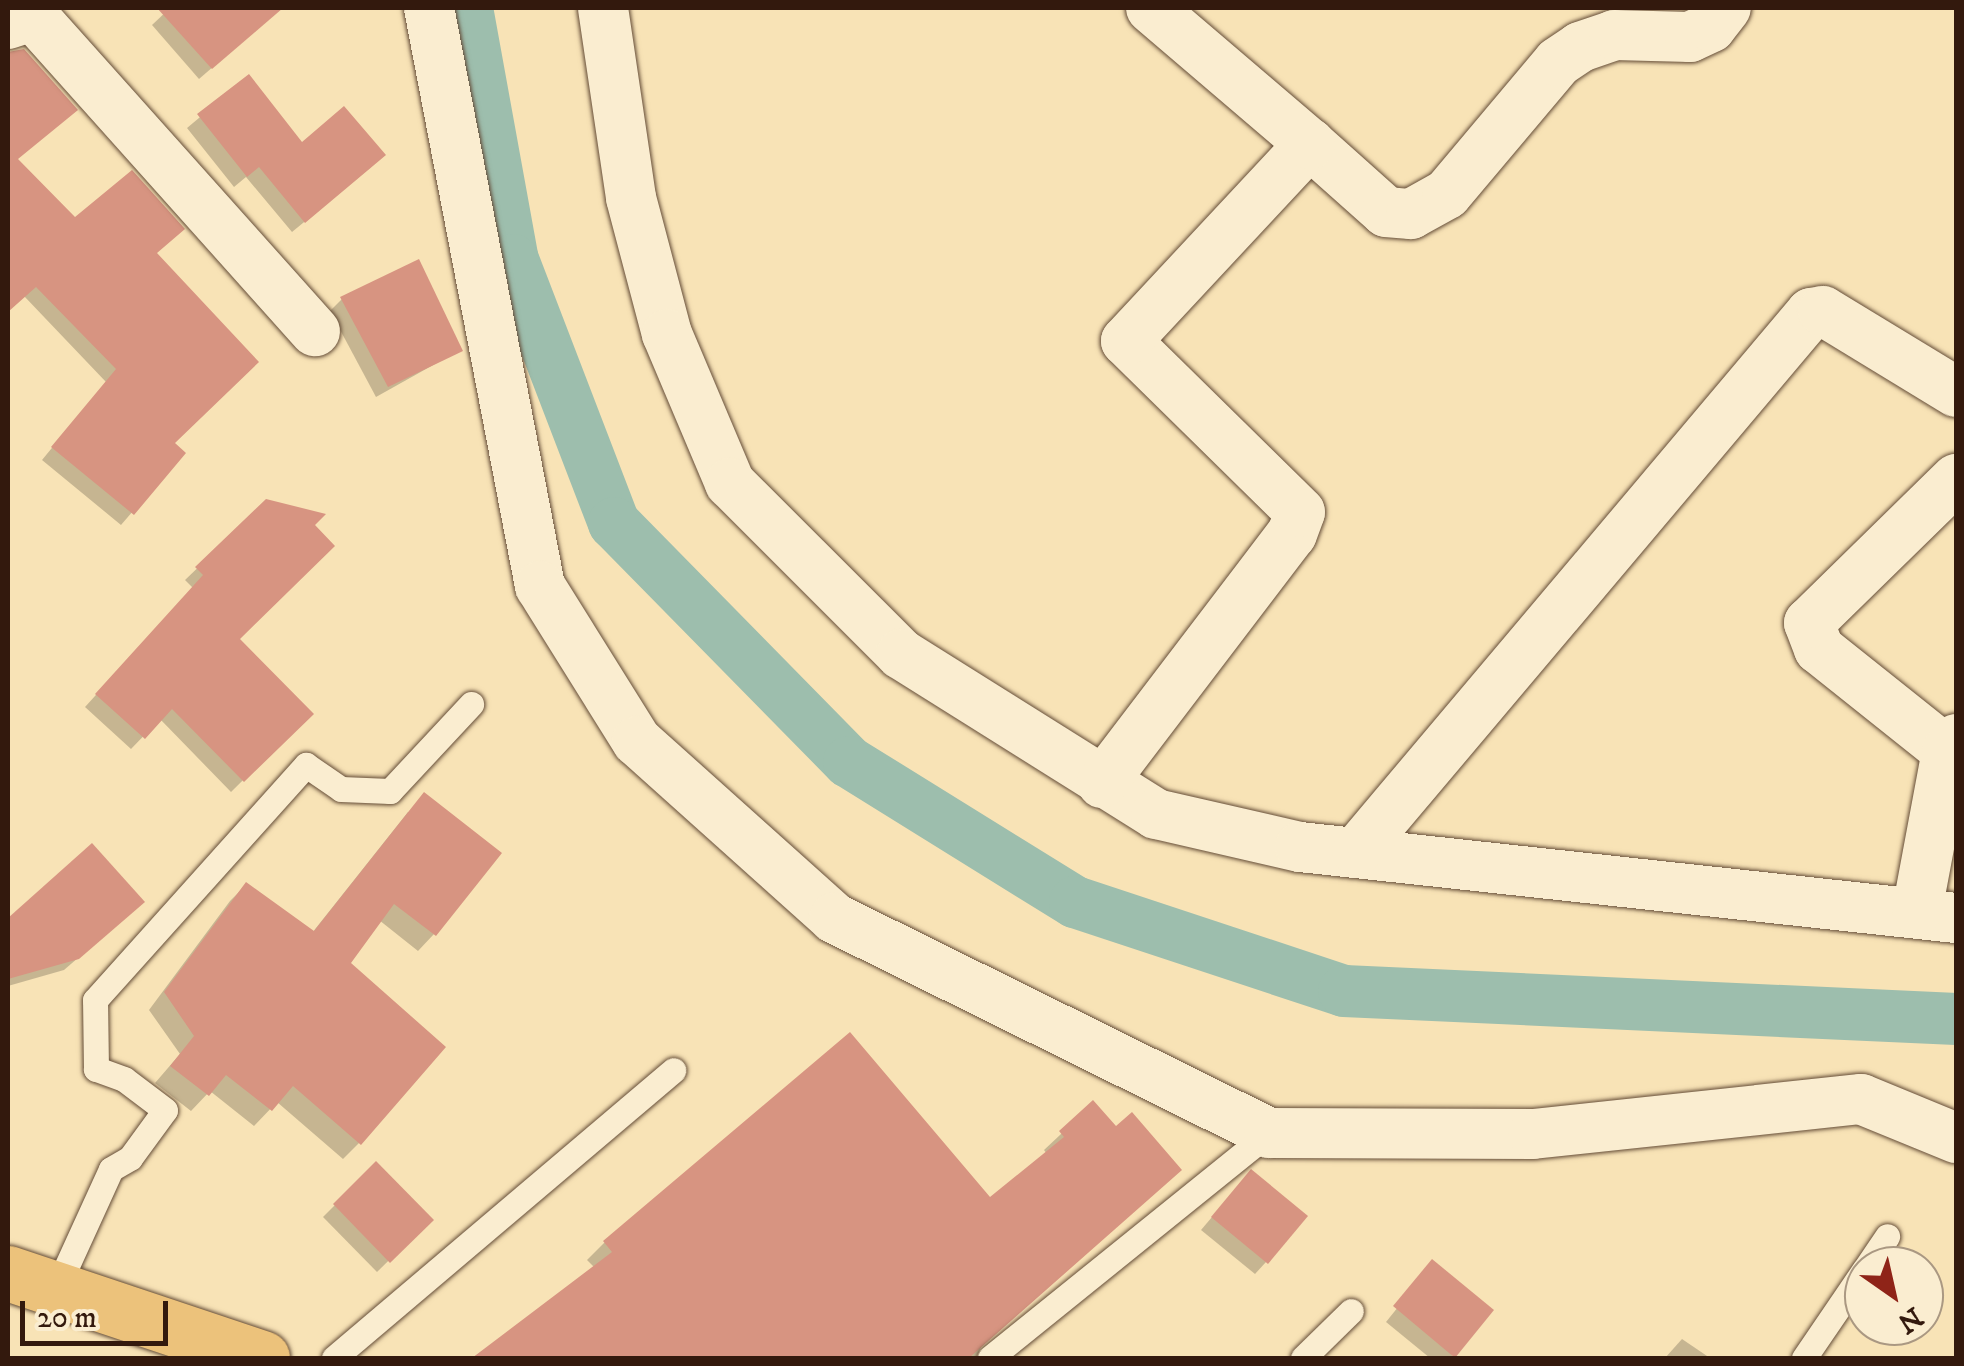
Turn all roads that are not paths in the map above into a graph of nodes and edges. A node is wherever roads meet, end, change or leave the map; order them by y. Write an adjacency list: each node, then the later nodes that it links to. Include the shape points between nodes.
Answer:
1 (429, 8): 16 (street, via 540,586 637,741 834,918)
2 (602, 8): 12 (street, via 631,198 662,317 730,484 902,654)
3 (1151, 8): 6 (street)
4 (1726, 8): 6 (street, via 1690,36 1614,35 1580,47 1558,62 1447,194 1410,214 1386,212)
5 (8, 24): 7 (street, via 33,16)
6 (1310, 144): 12 (street, via 1126,341 1300,512 1292,534)
7 (315, 331)
8 (1956, 392): 13 (street, via 1822,312 1811,313)
9 (1956, 479): 11 (street, via 1809,623 1819,649)
10 (471, 704): 20 (lane, via 390,791 341,789 306,765 95,1000 96,1069 124,1079 165,1110 130,1158 111,1169)
11 (1952, 745): 14 (street)
12 (1102, 783): 13 (street, via 1156,814 1300,847)
13 (1356, 851): 14 (street)
14 (1936, 914)
15 (672, 1070): 24 (lane)
16 (1268, 1132): 17 (street, via 1533,1134 1862,1099); 25 (lane)
17 (1956, 1138)
18 (1887, 1236): 19 (lane)
19 (1880, 1246)
20 (31, 1284): 23 (main road)
21 (1844, 1300): 27 (lane)
22 (1352, 1311): 26 (lane)
23 (262, 1358)
24 (334, 1358)
25 (990, 1358)
26 (1304, 1358)
27 (1804, 1358)

